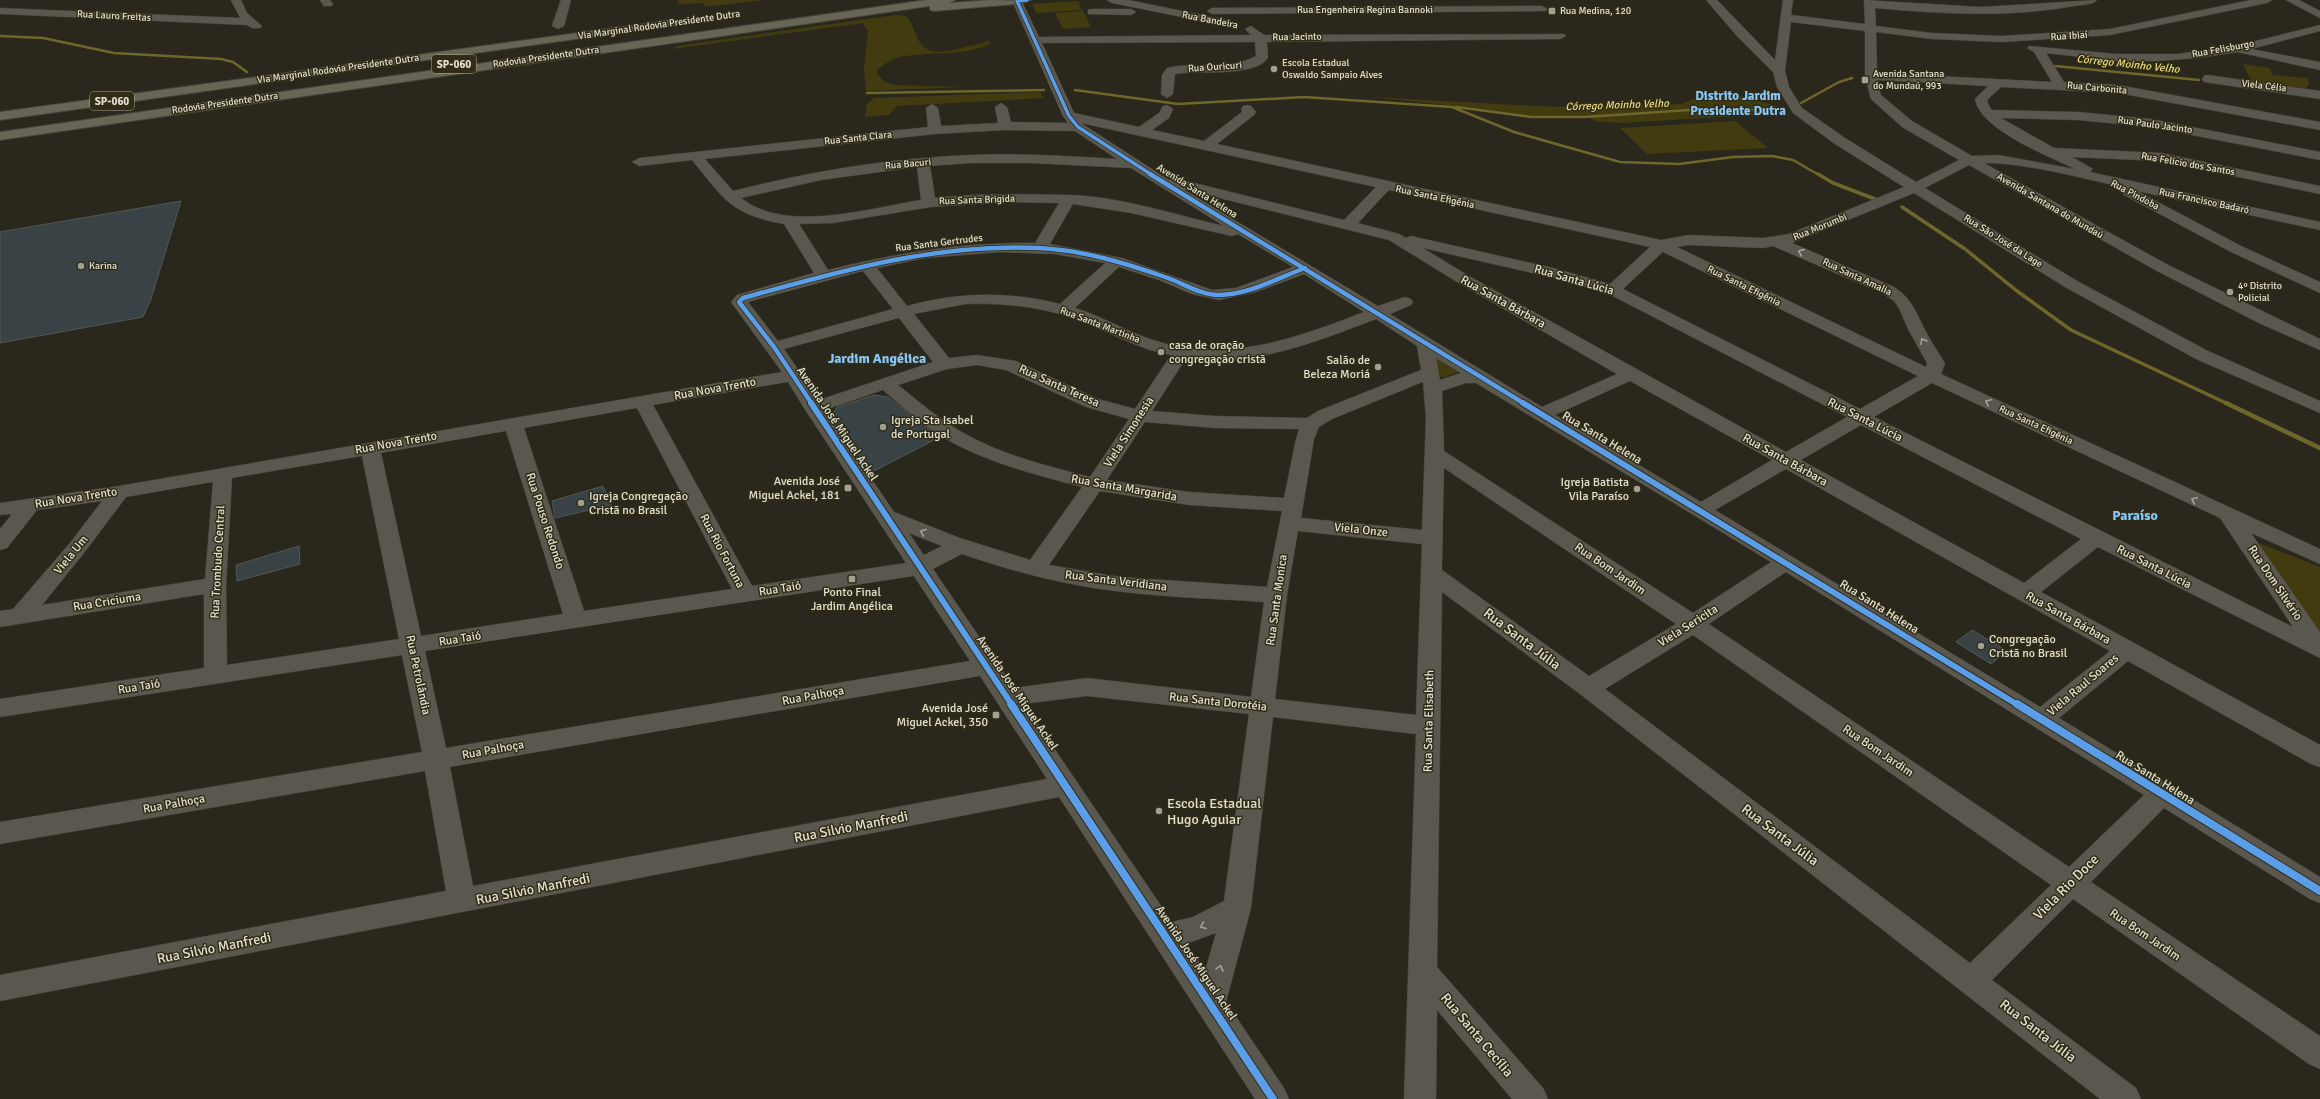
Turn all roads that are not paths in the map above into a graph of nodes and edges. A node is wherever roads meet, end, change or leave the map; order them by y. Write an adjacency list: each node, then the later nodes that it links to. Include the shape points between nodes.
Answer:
1 (236, 0): 14 (street, Rua Lauro Freitas, via 238,8 249,21)
2 (566, 0): 23 (street)
3 (883, 0): 59 (highway, Rodovia Presidente Dutra / SP-060)
4 (909, 0): 59 (highway, Rodovia Presidente Dutra / SP-060)
5 (949, 0): 19 (highway, Rodovia Presidente Dutra / SP-060)
6 (1112, 0): 15 (street, Rua Bandeira)
7 (1711, 0): 30 (street)
8 (2092, 0): 13 (street, via 2047,8 1997,12 1942,11)
9 (2267, 0): 29 (street, Rua Ibiaí, via 2110,32)
10 (2291, 0): 18 (street)
11 (1022, 1): 19 (highway, via 970,3 888,13); 28 (street, Avenida Santa Helena)
12 (1786, 2): 20 (street, Rua São José da Lage)
13 (1869, 2): 24 (street, Avenida Santana do Mundaú)
14 (0, 11)
15 (1166, 11): 16 (street); 22 (street, Rua Bandeira)
16 (1092, 12)
17 (1544, 12): 22 (street, Rua Engenheira Regina Bannoki, via 1209,6); 26 (street, Rua Jacinto, via 1560,36)
18 (2320, 15)
19 (833, 16): 59 (highway, Rodovia Presidente Dutra / SP-060)
20 (1786, 18): 24 (street); 33 (street, Rua São José da Lage)
21 (572, 24): 34 (highway, Via Marginal Rodovia Presidente Dutra / SP-060, via 581,29 600,31 681,22)
22 (1238, 24): 26 (street, Rua Bandeira); 27 (street, via 1254,30)
23 (558, 26): 34 (highway, via 552,33 536,40 466,49)
24 (1870, 28): 29 (street, Rua Felisburgo); 38 (street, Avenida Santana do Mundaú)
25 (2318, 29): 32 (street, Rua Felisburgo)
26 (1310, 37): 27 (street, Rua Jacinto)
27 (1261, 38): 28 (street, Rua Jacinto); 43 (street, Rua Ouricuri, via 1262,58 1257,61 1232,67 1171,71 1168,75)
28 (1035, 40): 53 (street, Avenida Santa Helena)
29 (2020, 43): 31 (street, Rua Felisburgo)
30 (1757, 49): 33 (street); 37 (street)
31 (2038, 49): 35 (street, Rua Felisburgo, via 2148,58); 41 (street)
32 (2232, 50): 35 (street, Rua Felisburgo); 36 (street)
33 (1782, 51): 37 (street, Rua São José da Lage)
34 (436, 56): 42 (highway, Via Marginal Rodovia Presidente Dutra / SP-060)
35 (2196, 56): 39 (street)
36 (2320, 66)
37 (1779, 71): 76 (street, Rua São José da Lage, via 1783,87 1797,110 1840,141)
38 (1871, 76): 40 (street, Rua Carbonita); 67 (street, Avenida Santana do Mundaú, via 1875,96 1889,110 1907,124)
39 (2209, 81): 44 (street, Viela Célia); 47 (street)
40 (1998, 83): 41 (street, Rua Carbonita); 51 (street, via 1981,99 1982,106)
41 (2059, 84): 47 (street, Rua Carbonita, via 2118,89)
42 (224, 85): 50 (highway, via 180,87); 52 (highway, Via Marginal Rodovia Presidente Dutra / SP-060)
43 (1168, 94)
44 (2320, 95)
45 (1001, 106): 54 (street)
46 (932, 108): 57 (street)
47 (2223, 108): 55 (street, Rua Carbonita)
48 (1167, 109): 58 (street, via 1164,115)
49 (1247, 109): 62 (street, via 1250,112)
50 (0, 110)
51 (1988, 114): 64 (street, Rua Pindoba, via 2013,131); 66 (street, Rua Paulo Jacinto, via 2078,116 2151,123)
52 (0, 116)
53 (1069, 116): 56 (street, Avenida Santa Helena); 58 (street, Rua Santa Efigênia)
54 (1005, 126): 56 (street, Rua Santa Clara); 57 (street, Rua Santa Clara)
55 (2320, 126)
56 (1078, 127): 61 (street, Avenida Santa Helena)
57 (934, 130): 60 (street, Rua Santa Clara)
58 (1135, 130): 61 (street, Rua Santa Efigênia, via 1109,130 1101,134); 62 (street, Rua Santa Efigênia)
59 (1, 132)
60 (866, 137): 65 (street, Rua Santa Clara); 72 (street)
61 (1097, 140): 63 (street, Avenida Santa Helena)
62 (1206, 146): 75 (street, Rua Santa Efigênia)
63 (1116, 152): 68 (street, Rua Bacuri, via 1106,158); 71 (street, Avenida Santa Helena)
64 (2054, 152): 74 (street, Rua Pindoba); 77 (street, Rua Felício dos Santos, via 2161,157)
65 (695, 156): 69 (street, Rua Santa Clara); 78 (street, Rua Santa Brigida)
66 (2320, 156)
67 (1969, 160): 74 (street, Rua Francisco Badaró, via 1998,159); 76 (street, Rua Morumbi); 104 (street, Avenida Santana do Mundaú, via 2136,255 2261,319)
68 (1087, 161): 70 (street, Rua Bacuri, via 1007,158); 71 (street, Rua Bacuri)
69 (639, 162)
70 (923, 162): 72 (street, Rua Bacuri); 81 (street)
71 (1133, 164): 73 (street, Avenida Santa Helena)
72 (876, 167): 78 (street, Rua Bacuri, via 809,178)
73 (1157, 177): 79 (street, Rua Santa Bárbara); 82 (street, Avenida Santa Helena)
74 (2106, 180): 86 (street, Rua Francisco Badaró); 96 (street, Rua Pindoba, via 2236,249)
75 (1385, 186): 85 (street); 90 (street, Rua Santa Efigênia)
76 (1916, 186): 89 (street, Rua Morumbi, via 1793,238); 116 (street, Rua São José da Lage, via 2071,284 2121,312 2202,355)
77 (2320, 190)
78 (732, 196): 84 (street, Rua Santa Brigida, via 741,207 749,211)
79 (1238, 198): 82 (street, Rua Santa Bárbara, via 1212,200); 85 (street, Rua Santa Bárbara)
80 (1069, 200): 81 (street, Rua Santa Brigida, via 991,199); 83 (street, Rua Santa Brigida, via 1097,202); 91 (street)
81 (928, 202): 84 (street, Rua Santa Brigida, via 827,219)
82 (1210, 212): 83 (street, Rua Santa Brigida); 87 (street, Avenida Santa Helena)
83 (1164, 216): 87 (street, Rua Santa Brigida)
84 (790, 221): 95 (street)
85 (1348, 225): 88 (street, Rua Santa Bárbara)
86 (2320, 226)
87 (1253, 237): 94 (street, Avenida Santa Helena)
88 (1394, 237): 97 (street, Rua Santa Lúcia, via 1554,273); 108 (street, Rua Santa Bárbara)
89 (1777, 242): 90 (street, Rua Morumbi, via 1701,239); 110 (street, Rua Santa Amalia, one-way to 89, via 1936,363 1900,298 1888,290)
90 (1661, 245): 97 (street); 110 (street, Rua Santa Efigênia)
91 (1040, 248): 92 (street, Rua Santa Gertrudes); 93 (street, Rua Santa Gertrudes, via 958,248)
92 (1117, 261): 94 (street, Rua Santa Gertrudes, via 1209,295 1237,292); 100 (street)
93 (866, 264): 95 (street, Rua Santa Gertrudes); 101 (street)
94 (1305, 268): 102 (street, Avenida Santa Helena)
95 (824, 276): 98 (street, Rua Santa Gertrudes, via 743,298)
96 (2320, 288)
97 (1613, 290): 119 (street, Rua Santa Lúcia)
98 (739, 302): 105 (street, Avenida José Miguel Ackel)
99 (1405, 302): 102 (street, Rua Santa Martinha)
100 (1064, 309): 101 (street, Rua Santa Martinha, via 1008,300 978,299 948,301); 106 (street, Rua Santa Martinha, via 1162,349)
101 (904, 312): 105 (street, Rua Santa Martinha); 107 (street)
102 (1378, 312): 103 (street, Avenida Santa Helena); 106 (street, Rua Santa Martinha, via 1277,346 1243,353)
103 (1425, 344): 111 (street, Rua Santa Helena); 112 (street, Rua Santa Elisabeth)
104 (2320, 345)
105 (774, 347): 109 (street, Avenida José Miguel Ackel)
106 (1181, 353): 118 (street, Viela Simonesia)
107 (944, 364): 113 (street, Rua Santa Teresa); 118 (street, Rua Santa Teresa, via 977,360 1010,365 1092,403)
108 (1631, 374): 117 (street); 124 (street, Rua Santa Bárbara)
109 (791, 376): 114 (street, Rua Nova Trento); 115 (street, Avenida José Miguel Ackel)
110 (1931, 376): 119 (street); 133 (street, Rua Santa Efigênia, one-way to 110)
111 (1480, 377): 112 (street); 117 (street, Rua Santa Helena)
112 (1432, 380): 121 (street, via 1325,415); 123 (street, Rua Santa Elisabeth)
113 (886, 384): 115 (street, Rua Santa Teresa); 126 (street, Rua Santa Margarida, via 932,421 964,441 1023,464)
114 (642, 401): 120 (street, Rua Nova Trento); 144 (street, Rua Rio Fortuna)
115 (813, 408): 132 (street, Avenida José Miguel Ackel)
116 (2320, 408)
117 (1541, 414): 130 (street, Rua Santa Helena)
118 (1140, 416): 121 (street, Rua Santa Teresa, via 1215,422); 126 (street, Viela Simonesia)
119 (1861, 418): 124 (street); 135 (street, Rua Santa Lúcia)
120 (513, 423): 122 (street, Rua Nova Trento); 148 (street, Rua Pouso Redondo)
121 (1311, 424): 131 (street, Rua Santa Monica, via 1305,439)
122 (370, 448): 125 (street, Rua Nova Trento); 150 (street, Rua Petrolândia)
123 (1434, 452): 134 (street, Rua Santa Elisabeth); 149 (street, Rua Bom Jardim)
124 (1786, 461): 130 (street); 145 (street, Rua Santa Bárbara)
125 (223, 473): 127 (street, Rua Nova Trento); 143 (street, Rua Trombudo Central)
126 (1094, 485): 131 (street, Rua Santa Margarida); 141 (street, Viela Simonesia)
127 (119, 492): 128 (street, Rua Nova Trento); 147 (street, Viela Um, via 78,548)
128 (30, 505): 129 (street, Rua Nova Trento); 136 (street)
129 (0, 509)
130 (1701, 510): 139 (street, Rua Santa Helena)
131 (1290, 514): 134 (street, Viela Onze); 146 (street, Rua Santa Monica)
132 (885, 516): 137 (street, Rua Santa Veridiana, one-way to 132); 140 (street, Avenida José Miguel Ackel)
133 (2229, 517): 138 (street, Rua Santa Efigênia); 152 (street, Rua Dom Silvério)
134 (1433, 538): 142 (street, Rua Santa Elisabeth)
135 (2096, 538): 145 (street); 152 (street, Rua Santa Lúcia)
136 (0, 543)
137 (959, 547): 140 (street); 141 (street, Rua Santa Veridiana)
138 (2320, 558)
139 (1786, 562): 149 (street, Viela Sericita); 159 (street, Rua Santa Helena)
140 (919, 568): 144 (street, Rua Taió); 153 (street, Avenida José Miguel Ackel)
141 (1035, 569): 146 (street, Rua Santa Veridiana, via 1070,577 1125,583)
142 (1433, 574): 155 (street, Rua Santa Júlia); 160 (street, Rua Santa Elisabeth)
143 (215, 586): 147 (street, Rua Criciuma); 154 (street, Rua Trombudo Central)
144 (746, 594): 148 (street, Rua Taió)
145 (2024, 594): 151 (street, Rua Santa Bárbara)
146 (1276, 595): 157 (street, Rua Santa Monica)
147 (10, 617)
148 (576, 620): 150 (street, Rua Taió)
149 (1693, 624): 155 (street, Viela Sericita); 166 (street, Rua Bom Jardim)
150 (411, 647): 154 (street, Rua Taió); 162 (street, Rua Petrolândia)
151 (2126, 650): 159 (street, Viela Raul Soares); 161 (street, Rua Santa Bárbara)
152 (2320, 650)
153 (986, 667): 156 (street, Avenida José Miguel Ackel); 162 (street, Rua Palhoça)
154 (216, 675): 158 (street, Rua Taió)
155 (1588, 688): 172 (street, Rua Santa Júlia)
156 (1007, 698): 157 (street, Rua Santa Dorotéia, via 1087,687); 163 (street, Avenida José Miguel Ackel)
157 (1263, 707): 160 (street, Rua Santa Dorotéia); 169 (street, Rua Santa Monica)
158 (0, 708)
159 (2041, 720): 164 (street, Rua Santa Helena)
160 (1428, 726): 171 (street, Rua Santa Elisabeth)
161 (2320, 757)
162 (436, 760): 165 (street, Rua Palhoça); 168 (street, Rua Petrolândia)
163 (1065, 786): 168 (street, Rua Silvio Manfredi); 170 (street, Avenida José Miguel Ackel)
164 (2161, 795): 166 (street, Viela Rio Doce); 167 (street, Rua Santa Helena)
165 (0, 833)
166 (2070, 883): 172 (street, Viela Rio Doce); 175 (street, Rua Bom Jardim)
167 (2320, 891)
168 (462, 902): 173 (street, Rua Silvio Manfredi)
169 (1237, 908): 170 (street, one-way to 170, via 1205,925 1184,933); 174 (street, Rua Santa Monica, one-way to 169)
170 (1164, 936): 174 (street, Avenida José Miguel Ackel)
171 (1423, 972): 177 (street, Rua Santa Elisabeth); 178 (street, Rua Santa Cecília)
172 (1972, 980): 179 (street, Rua Santa Júlia)
173 (0, 988)
174 (1210, 1005): 176 (street, Avenida José Miguel Ackel)
175 (2320, 1054)
176 (1273, 1099)
177 (1420, 1099)
178 (1532, 1099)
179 (2125, 1099)

